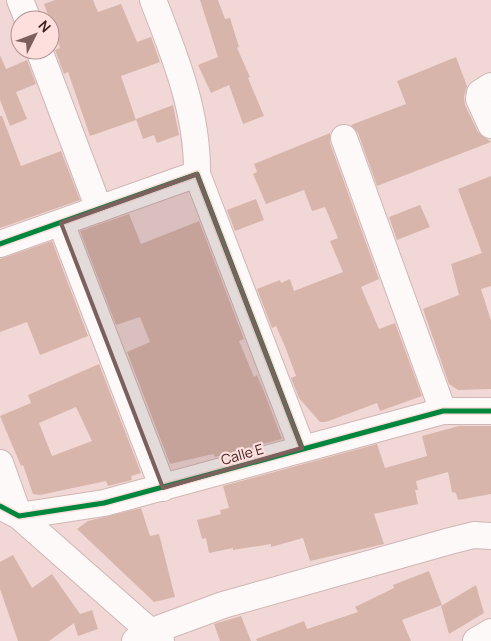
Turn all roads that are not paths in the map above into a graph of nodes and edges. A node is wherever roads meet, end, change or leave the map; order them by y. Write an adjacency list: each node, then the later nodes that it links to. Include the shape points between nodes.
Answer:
1 (153, 0): 6 (street, via 190,107)
2 (43, 60): 7 (street)
3 (491, 86): 4 (street, via 480,93 479,99)
4 (491, 125)
5 (344, 138): 10 (street)
6 (197, 174): 7 (street); 12 (street)
7 (99, 209): 8 (street)
8 (61, 223): 9 (street); 14 (street)
9 (0, 244)
10 (444, 411): 11 (street, Calle E); 12 (street, Calle E)
11 (491, 411)
12 (302, 448): 14 (street, Calle E)
13 (0, 463): 15 (street)
14 (163, 488): 15 (street, Calle E, via 104,503)
15 (10, 511): 18 (street)
16 (491, 536): 18 (street, via 474,535 450,541 223,605)
17 (491, 632): 19 (street)
18 (149, 638)
19 (476, 641)

